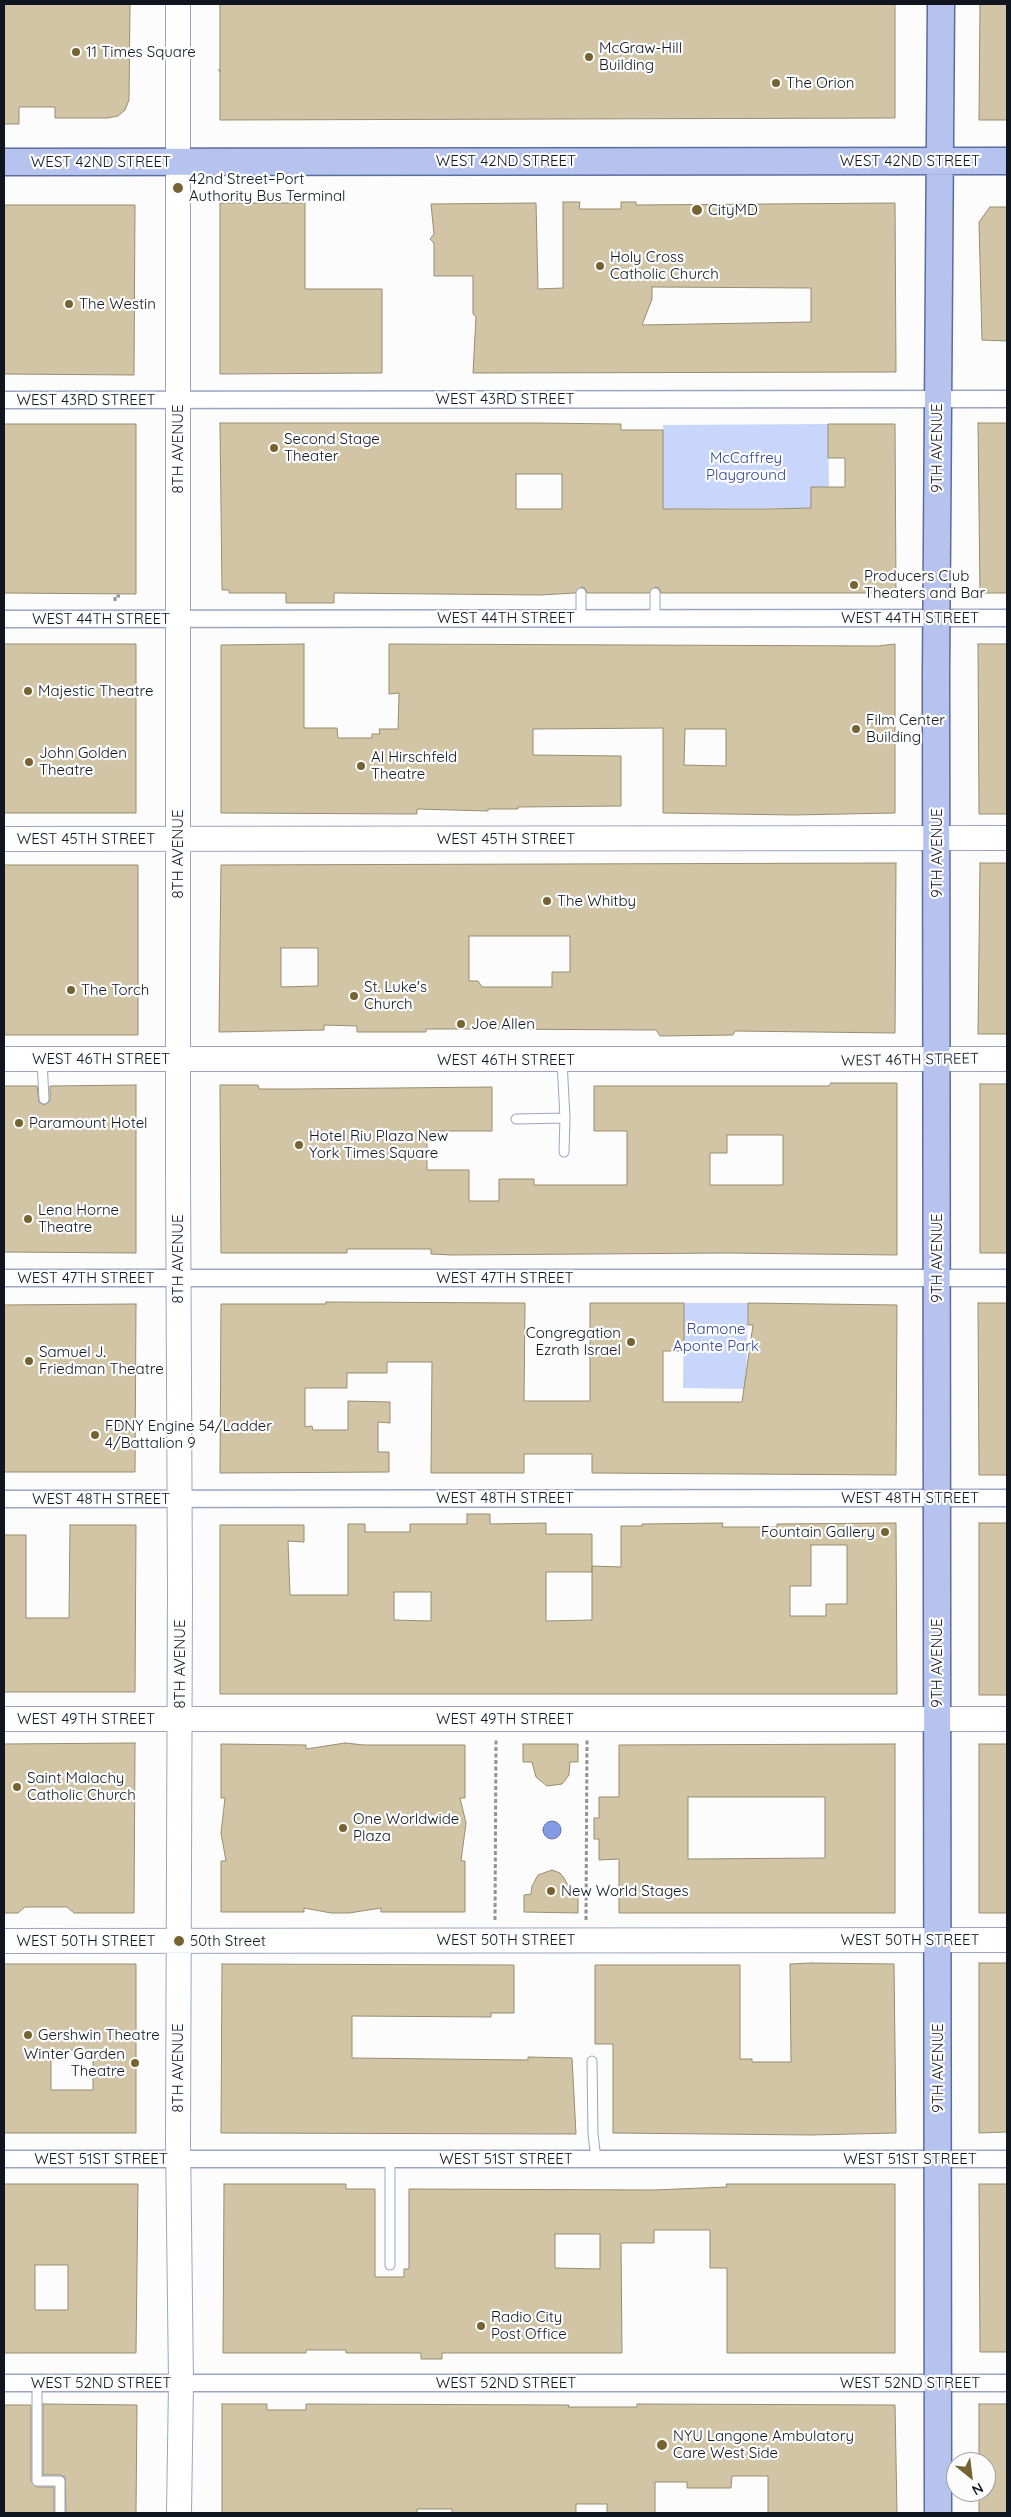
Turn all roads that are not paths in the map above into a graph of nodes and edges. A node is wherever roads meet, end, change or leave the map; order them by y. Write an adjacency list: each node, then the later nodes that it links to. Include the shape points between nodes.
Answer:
1 (178, 4): 6 (main road, 8TH AVENUE)
2 (941, 4): 3 (main road, 9TH AVENUE)
3 (941, 161): 4 (main road, WEST 42ND STREET); 6 (main road, WEST 42ND STREET); 8 (main road, 9TH AVENUE)
4 (1007, 161)
5 (4, 162): 6 (main road, WEST 42ND STREET)
6 (178, 162): 10 (main road, 8TH AVENUE)
7 (1007, 398): 8 (street, WEST 43RD STREET)
8 (937, 399): 10 (street, WEST 43RD STREET); 16 (main road, 9TH AVENUE)
9 (4, 400): 10 (street, WEST 43RD STREET)
10 (178, 400): 13 (main road, 8TH AVENUE)
11 (581, 593): 14 (lane)
12 (655, 593): 15 (lane)
13 (178, 618): 14 (street, WEST 44TH STREET); 18 (street, WEST 44TH STREET); 22 (main road, 8TH AVENUE)
14 (581, 618): 15 (street, WEST 44TH STREET)
15 (655, 618): 16 (street, WEST 44TH STREET)
16 (937, 618): 17 (street, WEST 44TH STREET); 19 (main road, 9TH AVENUE)
17 (1007, 618)
18 (4, 619)
19 (937, 838): 20 (main road, WEST 45TH STREET); 22 (main road, WEST 45TH STREET); 27 (main road, 9TH AVENUE)
20 (1007, 838)
21 (4, 839): 22 (main road, WEST 45TH STREET)
22 (178, 839): 25 (main road, 8TH AVENUE)
23 (4, 1059): 24 (main road, WEST 46TH STREET)
24 (42, 1059): 25 (main road, WEST 46TH STREET); 29 (lane)
25 (178, 1060): 26 (main road, WEST 46TH STREET); 34 (main road, 8TH AVENUE)
26 (562, 1060): 27 (main road, WEST 46TH STREET); 30 (lane)
27 (937, 1060): 28 (main road, WEST 46TH STREET); 35 (main road, 9TH AVENUE)
28 (1007, 1060)
29 (44, 1098)
30 (565, 1118): 31 (lane); 32 (lane)
31 (516, 1119)
32 (564, 1152)
33 (4, 1278): 34 (street, WEST 47TH STREET)
34 (178, 1278): 35 (street, WEST 47TH STREET); 37 (main road, 8TH AVENUE)
35 (937, 1278): 36 (street, WEST 47TH STREET); 38 (main road, 9TH AVENUE)
36 (1007, 1278)
37 (178, 1498): 38 (street, WEST 48TH STREET); 40 (street, WEST 48TH STREET); 44 (main road, 8TH AVENUE)
38 (937, 1498): 39 (street, WEST 48TH STREET); 42 (main road, 9TH AVENUE)
39 (1007, 1498)
40 (4, 1499)
41 (4, 1719): 44 (main road, WEST 49TH STREET)
42 (938, 1719): 43 (main road, WEST 49TH STREET); 44 (main road, WEST 49TH STREET); 46 (main road, 9TH AVENUE)
43 (1007, 1719)
44 (180, 1720): 45 (main road, 8TH AVENUE)
45 (178, 1940): 46 (main road, WEST 50TH STREET); 48 (main road, WEST 50TH STREET); 52 (main road, 8TH AVENUE)
46 (937, 1940): 47 (main road, WEST 50TH STREET); 50 (main road, 9TH AVENUE)
47 (1007, 1940)
48 (4, 1941)
49 (592, 2061): 54 (lane)
50 (938, 2158): 54 (street, WEST 51ST STREET); 55 (street, WEST 51ST STREET); 61 (main road, 9TH AVENUE)
51 (4, 2159): 52 (street, WEST 51ST STREET)
52 (178, 2159): 53 (street, WEST 51ST STREET); 59 (main road, 8TH AVENUE)
53 (390, 2159): 54 (street, WEST 51ST STREET); 56 (lane)
54 (596, 2159)
55 (1007, 2159)
56 (390, 2265)
57 (4, 2383): 58 (street, WEST 52ND STREET)
58 (36, 2383): 59 (street, WEST 52ND STREET); 62 (lane, via 37,2481 60,2481)
59 (181, 2383): 61 (street, WEST 52ND STREET); 63 (main road, 8TH AVENUE)
60 (1007, 2383): 61 (street, WEST 52ND STREET)
61 (938, 2384): 64 (main road, 9TH AVENUE)
62 (60, 2513)
63 (179, 2513)
64 (938, 2513)

